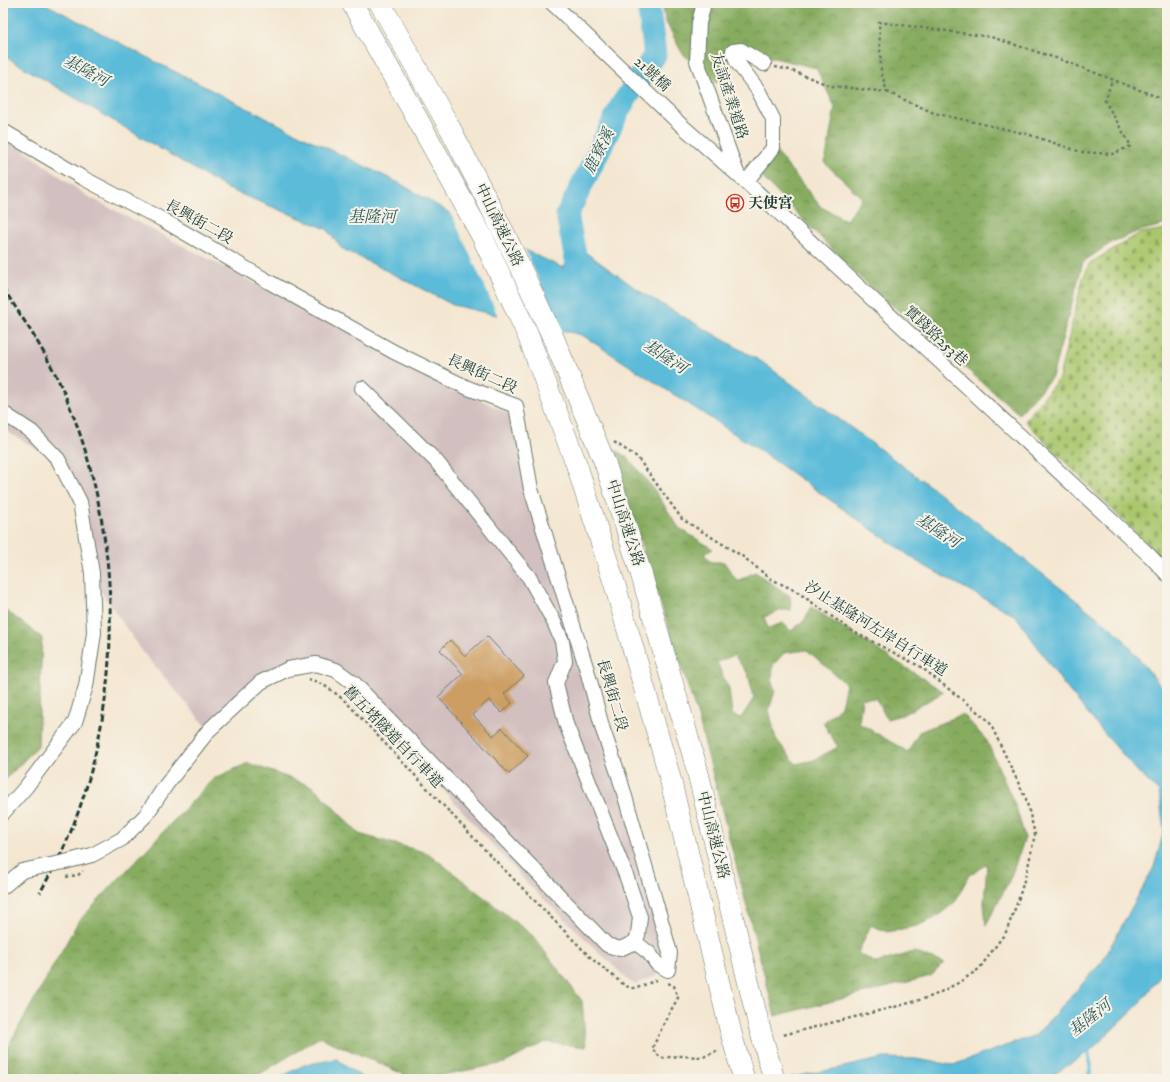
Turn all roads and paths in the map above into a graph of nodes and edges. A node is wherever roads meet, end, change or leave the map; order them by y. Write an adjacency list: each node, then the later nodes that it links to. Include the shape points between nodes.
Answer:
1 (352, 3): 26 (highway, 中山高速公路, bridge, via 486,244 527,334 577,466 614,582 669,774)
2 (380, 3): 27 (highway, 中山高速公路, bridge, via 450,128 505,235 554,337 605,463 641,573 697,769 758,1026)
3 (552, 3): 9 (street, 21號橋)
4 (704, 3): 11 (street, 友諒產業道路, via 699,23 697,61)
5 (764, 64): 7 (path, via 790,70 831,86); 13 (street, via 741,50 733,51 737,62 758,90 774,119 773,148)
6 (1112, 80): 7 (path, via 1062,60 991,37 878,22 881,71); 7 (path, via 1105,101 1130,146 1112,154 1080,152 1027,134 934,113); 8 (path, via 1160,98)
7 (887, 92)
8 (1167, 106)
9 (680, 124): 12 (street, 實踐路253巷)
10 (3, 131): 23 (street, 長興街二段, via 80,177 163,220 394,352 468,388 516,406 531,489 627,802 670,953 668,970 657,964 649,953)
11 (724, 136): 12 (street, via 722,145 717,149); 13 (street, 友諒產業道路)
12 (703, 145): 13 (street, 實踐路253巷)
13 (742, 178): 17 (street, 實踐路253巷)
14 (362, 388): 23 (street, via 436,461 530,577 553,620 562,641 565,662 556,684 560,702 566,724 640,917)
15 (3, 412): 19 (street, via 32,432 58,459 80,502 92,573 94,633 86,686 75,722 26,788)
16 (613, 441): 24 (path, 汐止基隆河左岸自行車道, via 637,457 682,520 742,556 771,579 796,591 852,631 921,667 988,721 1026,799 1035,834 1028,867 1006,932 979,969 933,996)
17 (1167, 574)
18 (304, 679): 25 (path, 舊五堵隧道自行車道, via 316,681 348,704 488,854 592,960 630,988 637,988 660,978 674,986 678,998 652,1050 661,1058 702,1056)
19 (3, 813)
20 (84, 870): 21 (path, via 78,875)
21 (65, 877)
22 (3, 887): 23 (street, bridge, via 22,871 92,855 122,839 146,815 166,784 209,730 261,682 288,668 316,664 336,670 355,684 607,945 620,949)
23 (635, 942)
24 (783, 1036)
25 (718, 1051)
26 (744, 1079)
27 (774, 1079)

